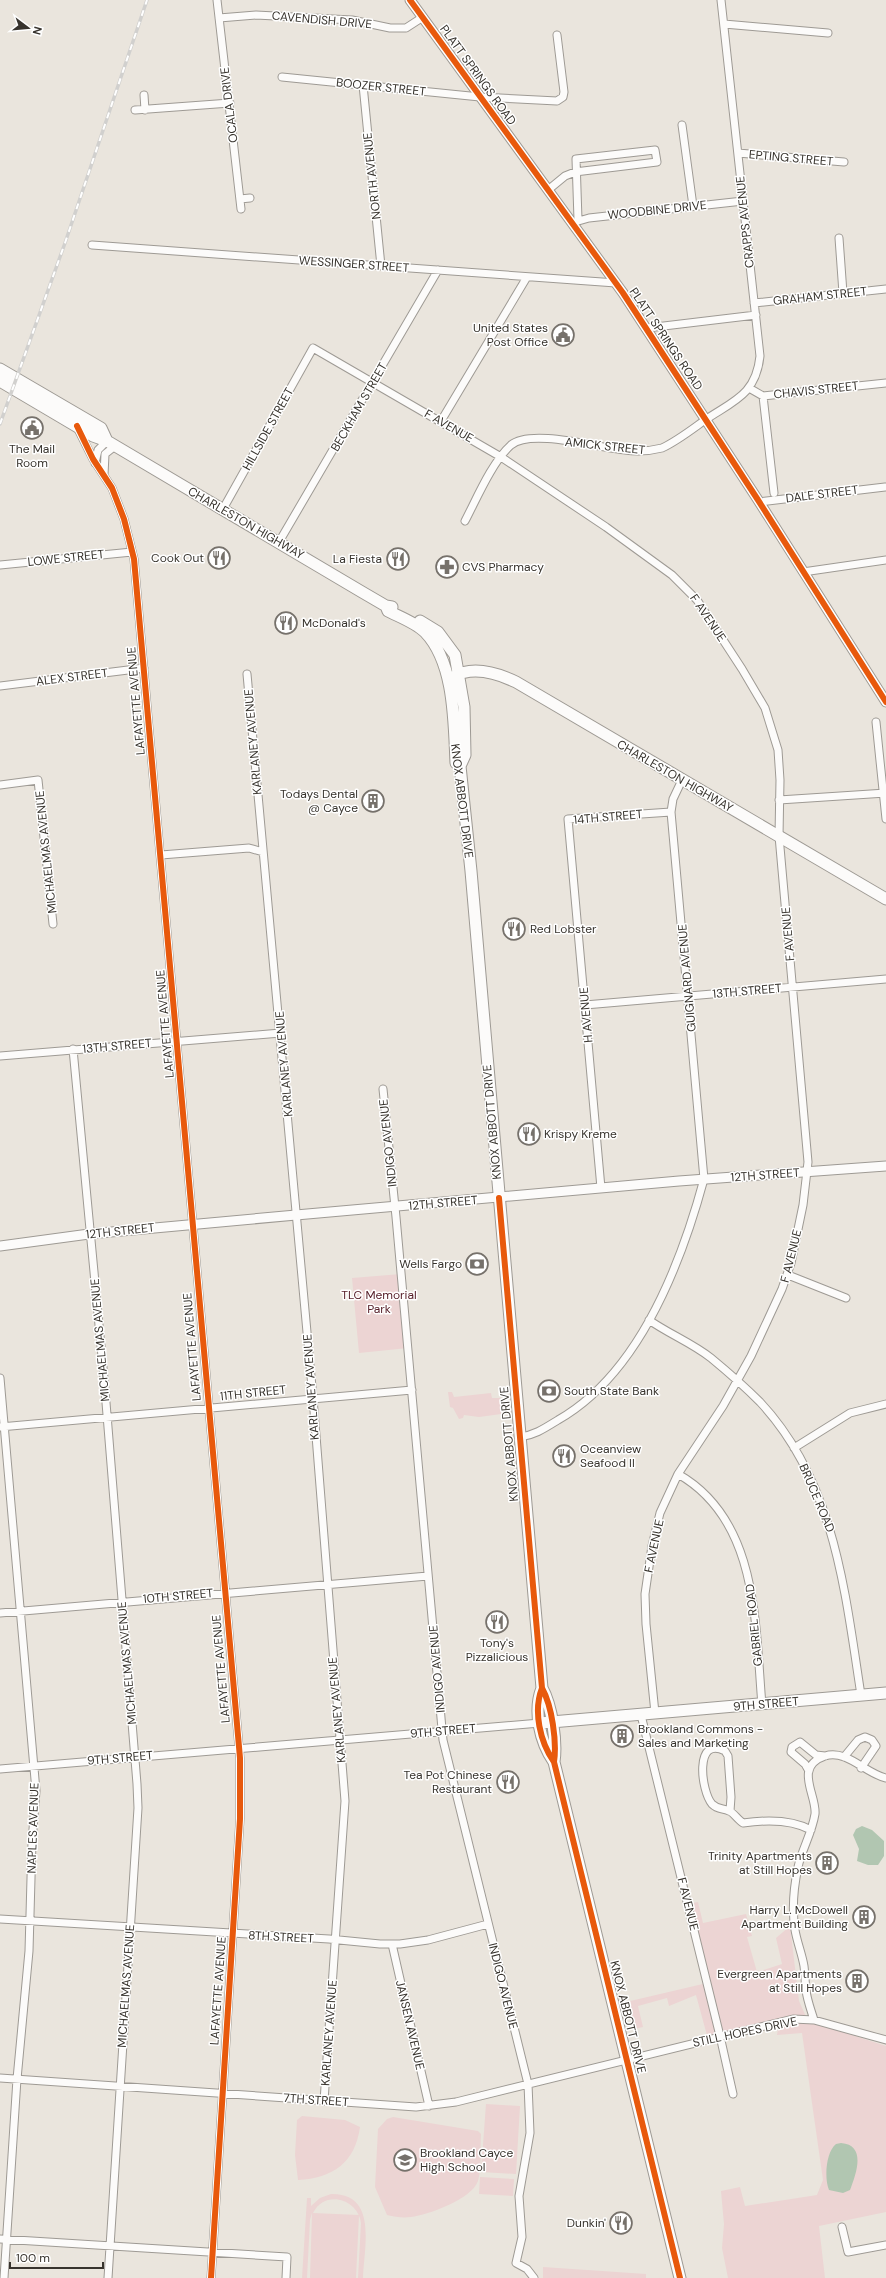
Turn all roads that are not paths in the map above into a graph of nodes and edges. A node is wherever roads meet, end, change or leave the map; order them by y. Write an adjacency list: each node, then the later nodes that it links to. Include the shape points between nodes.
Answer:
1 (217, 0): 5 (street, OCALA DRIVE)
2 (410, 0): 4 (main road, PLATT SPRINGS ROAD)
3 (721, 0): 6 (street, CRAPPS AVENUE)
4 (423, 17): 5 (street, CAVENDISH DRIVE, via 406,28 390,28 352,20 256,15); 12 (main road, PLATT SPRINGS ROAD)
5 (219, 18): 13 (street, OCALA DRIVE)
6 (724, 24): 7 (street); 17 (street, CRAPPS AVENUE)
7 (828, 33)
8 (557, 34): 12 (street, BOOZER STREET, via 563,97 557,101)
9 (282, 77): 10 (street, BOOZER STREET)
10 (363, 85): 12 (street, BOOZER STREET); 29 (street, NORTH AVENUE)
11 (144, 95): 15 (street)
12 (480, 97): 20 (main road, PLATT SPRINGS ROAD)
13 (230, 103): 15 (street); 22 (street, OCALA DRIVE)
14 (135, 110): 15 (street)
15 (145, 110)
16 (682, 125): 24 (street)
17 (738, 153): 18 (street, EPTING STREET); 23 (street, CRAPPS AVENUE)
18 (844, 162)
19 (575, 172): 19 (street, via 576,159 655,150 656,162); 20 (street, via 565,176); 26 (street)
20 (548, 190): 26 (main road, PLATT SPRINGS ROAD)
21 (250, 198): 22 (street)
22 (240, 199): 25 (street, OCALA DRIVE)
23 (743, 201): 24 (street, WOODBINE DRIVE); 35 (street, CRAPPS AVENUE)
24 (693, 206): 26 (street, WOODBINE DRIVE, via 589,218)
25 (240, 209)
26 (575, 222): 32 (main road, PLATT SPRINGS ROAD)
27 (839, 238): 34 (street)
28 (92, 245): 29 (street, WESSINGER STREET)
29 (381, 266): 30 (street, WESSINGER STREET)
30 (438, 270): 31 (street, WESSINGER STREET); 41 (street, BECKHAM STREET)
31 (527, 277): 32 (street, WESSINGER STREET); 46 (street)
32 (616, 283): 37 (main road, PLATT SPRINGS ROAD)
33 (886, 289): 34 (street, GRAHAM STREET)
34 (843, 293): 35 (street, GRAHAM STREET)
35 (754, 303): 36 (street, CRAPPS AVENUE)
36 (756, 315): 37 (street); 43 (street, CRAPPS AVENUE, via 759,365)
37 (647, 328): 45 (main road, PLATT SPRINGS ROAD)
38 (313, 348): 41 (street, F AVENUE); 55 (street, HILLSIDE STREET)
39 (0, 369): 48 (main road, CHARLESTON HIGHWAY, via 101,428)
40 (0, 381): 47 (main road, CHARLESTON HIGHWAY)
41 (373, 383): 46 (street, F AVENUE); 57 (street, BECKHAM STREET)
42 (886, 383): 44 (street, CHAVIS STREET)
43 (749, 388): 44 (street, CHAVIS STREET); 45 (street, CRAPPS AVENUE, via 730,406)
44 (763, 396): 53 (street)
45 (706, 419): 49 (street, AMICK STREET, via 669,445 651,451 532,438 518,441); 54 (main road, PLATT SPRINGS ROAD)
46 (441, 421): 49 (street, F AVENUE)
47 (77, 426): 48 (main road, CHARLESTON HIGHWAY); 50 (street, LAFAYETTE AVENUE)
48 (111, 444): 50 (street, via 98,450); 51 (street, LAFAYETTE AVENUE, via 105,454); 55 (main road, CHARLESTON HIGHWAY)
49 (501, 457): 56 (street, AMICK STREET); 75 (street, F AVENUE, via 606,527 672,575 697,600 742,669 767,715 778,750)
50 (95, 463): 51 (street, LAFAYETTE AVENUE)
51 (104, 475): 58 (street, LAFAYETTE AVENUE, via 124,519)
52 (885, 487): 54 (street, DALE STREET)
53 (774, 493)
54 (759, 502): 61 (main road, PLATT SPRINGS ROAD)
55 (223, 509): 57 (main road, CHARLESTON HIGHWAY)
56 (465, 520)
57 (279, 542): 62 (main road, CHARLESTON HIGHWAY)
58 (132, 552): 60 (street, LOWE STREET); 63 (street, LAFAYETTE AVENUE)
59 (886, 560): 61 (street)
60 (0, 565)
61 (803, 572): 68 (main road, PLATT SPRINGS ROAD)
62 (386, 606): 65 (main road, CHARLESTON HIGHWAY, via 395,607 438,632 455,655); 66 (main road, CHARLESTON HIGHWAY, via 388,611 424,632 441,653)
63 (144, 668): 67 (street, ALEX STREET); 81 (street, LAFAYETTE AVENUE)
64 (247, 674): 80 (street, KARLANEY AVENUE)
65 (460, 678): 66 (main road); 71 (main road, CHARLESTON HIGHWAY, via 464,707 465,755); 72 (main road, CHARLESTON HIGHWAY, via 478,677 489,671 516,682)
66 (449, 680): 70 (main road, CHARLESTON HIGHWAY)
67 (0, 686)
68 (886, 702)
69 (876, 722): 74 (street)
70 (453, 726): 71 (main road, KNOX ABBOTT DRIVE, via 456,763)
71 (460, 766): 97 (main road, KNOX ABBOTT DRIVE)
72 (682, 780): 76 (street, GUIGNARD AVENUE, via 673,799); 78 (main road, CHARLESTON HIGHWAY)
73 (0, 785): 83 (street, MICHAELMAS AVENUE, via 38,780)
74 (885, 793): 75 (street); 77 (street)
75 (779, 800): 78 (street, F AVENUE)
76 (671, 812): 79 (street, 14TH STREET, via 568,819); 86 (street, GUIGNARD AVENUE)
77 (886, 819)
78 (779, 836): 82 (main road, CHARLESTON HIGHWAY); 85 (street, F AVENUE)
79 (570, 842): 87 (street, H AVENUE)
80 (263, 852): 81 (street, via 249,848); 88 (street, KARLANEY AVENUE)
81 (161, 855): 89 (street, LAFAYETTE AVENUE)
82 (886, 899)
83 (53, 924)
84 (886, 979): 85 (street, 13TH STREET)
85 (793, 987): 86 (street, 13TH STREET); 94 (street, F AVENUE)
86 (688, 997): 87 (street, 13TH STREET); 95 (street, GUIGNARD AVENUE)
87 (585, 1005): 96 (street, H AVENUE)
88 (281, 1033): 89 (street, 13TH STREET); 99 (street, KARLANEY AVENUE)
89 (177, 1041): 90 (street, 13TH STREET); 100 (street, LAFAYETTE AVENUE)
90 (73, 1049): 91 (street, 13TH STREET); 101 (street, MICHAELMAS AVENUE)
91 (0, 1056)
92 (382, 1089): 98 (street, INDIGO AVENUE)
93 (886, 1166): 94 (main road, 12TH STREET)
94 (808, 1172): 95 (main road, 12TH STREET); 103 (street, F AVENUE)
95 (704, 1179): 96 (main road, 12TH STREET); 105 (street, via 684,1248)
96 (601, 1188): 97 (main road, 12TH STREET)
97 (499, 1198): 98 (main road, 12TH STREET); 114 (main road, KNOX ABBOTT DRIVE)
98 (395, 1207): 99 (main road, 12TH STREET); 108 (street, INDIGO AVENUE)
99 (296, 1215): 100 (main road, 12TH STREET); 109 (street, KARLANEY AVENUE)
100 (193, 1224): 101 (main road, 12TH STREET); 111 (street, LAFAYETTE AVENUE)
101 (89, 1234): 102 (main road, 12TH STREET); 112 (street, MICHAELMAS AVENUE)
102 (0, 1246)
103 (788, 1275): 104 (street); 107 (street, F AVENUE)
104 (846, 1298)
105 (649, 1320): 107 (street, BRUCE ROAD, via 698,1349); 114 (street, via 624,1358 584,1402 542,1430)
106 (0, 1378): 113 (street, NAPLES AVENUE)
107 (737, 1381): 115 (street, BRUCE ROAD, via 765,1408); 116 (street, F AVENUE)
108 (412, 1390): 109 (street, 11TH STREET); 117 (street, INDIGO AVENUE)
109 (313, 1398): 111 (street, 11TH STREET); 118 (street, KARLANEY AVENUE)
110 (886, 1404): 115 (street, via 850,1413)
111 (208, 1409): 112 (street, 11TH STREET); 119 (street, LAFAYETTE AVENUE)
112 (107, 1417): 113 (street, 11TH STREET); 120 (street, MICHAELMAS AVENUE)
113 (2, 1426): 121 (street, NAPLES AVENUE)
114 (520, 1437): 128 (main road, KNOX ABBOTT DRIVE, via 542,1688 548,1700)
115 (794, 1448): 124 (street, BRUCE ROAD, via 814,1486 836,1549 843,1578)
116 (678, 1474): 125 (street, GABRIEL ROAD, via 706,1494 721,1510 747,1569 752,1590); 126 (street, F AVENUE, via 660,1513 646,1582 646,1624)
117 (428, 1576): 118 (street, 10TH STREET); 129 (street, INDIGO AVENUE)
118 (327, 1585): 119 (street, 10TH STREET); 130 (street, KARLANEY AVENUE)
119 (225, 1593): 120 (street, 10TH STREET); 131 (street, LAFAYETTE AVENUE)
120 (122, 1601): 121 (street, 10TH STREET); 133 (street, MICHAELMAS AVENUE)
121 (21, 1611): 122 (street, 10TH STREET); 135 (street, NAPLES AVENUE)
122 (0, 1613)
123 (886, 1693): 124 (main road, 9TH STREET)
124 (860, 1695): 125 (main road, 9TH STREET)
125 (762, 1705): 126 (main road, 9TH STREET)
126 (655, 1714): 127 (main road, 9TH STREET)
127 (641, 1715): 128 (main road, 9TH STREET); 150 (street, F AVENUE)
128 (545, 1722): 129 (street, 9TH STREET); 152 (main road, KNOX ABBOTT DRIVE, via 556,1748 554,1762)
129 (442, 1732): 130 (street, 9TH STREET); 144 (street, INDIGO AVENUE)
130 (340, 1740): 131 (street, 9TH STREET); 147 (street, KARLANEY AVENUE, via 344,1816)
131 (239, 1748): 133 (street, 9TH STREET); 146 (street, LAFAYETTE AVENUE, via 242,1787)
132 (826, 1756): 134 (street); 138 (street, via 818,1759); 138 (street, via 816,1754 800,1742 795,1743 791,1752)
133 (135, 1757): 135 (street, 9TH STREET); 145 (street, MICHAELMAS AVENUE, via 138,1808)
134 (844, 1757): 136 (street); 136 (street, via 858,1740 865,1737 872,1740 876,1746)
135 (35, 1766): 137 (street, 9TH STREET); 143 (street, NAPLES AVENUE)
136 (861, 1768): 139 (street)
137 (0, 1769)
138 (809, 1771): 141 (street, via 809,1790 815,1803)
139 (886, 1778)
140 (730, 1811): 140 (street, via 720,1810 712,1804 706,1791 704,1757 707,1751 713,1748 725,1751 728,1756); 141 (street, via 743,1823 759,1820 776,1821 803,1825)
141 (811, 1830): 149 (street, via 798,1867 794,1922 804,1965 806,1992)
142 (0, 1919): 143 (street, 8TH STREET)
143 (30, 1922): 145 (street, 8TH STREET); 154 (street, NAPLES AVENUE)
144 (488, 1924): 148 (street, 8TH STREET, via 428,1940); 155 (street, INDIGO AVENUE)
145 (130, 1927): 146 (street, 8TH STREET); 156 (street, MICHAELMAS AVENUE)
146 (233, 1934): 147 (street, 8TH STREET); 157 (street, LAFAYETTE AVENUE)
147 (336, 1940): 148 (street, 8TH STREET); 159 (street, KARLANEY AVENUE)
148 (392, 1944): 160 (street, JANSEN AVENUE)
149 (814, 2020): 150 (street, STILL HOPES DRIVE, via 793,2019); 151 (street, STILL HOPES DRIVE)
150 (720, 2036): 152 (street, STILL HOPES DRIVE); 158 (street, F AVENUE)
151 (886, 2040)
152 (627, 2060): 155 (street, 7TH STREET); 171 (main road, KNOX ABBOTT DRIVE)
153 (0, 2078): 154 (street, 7TH STREET)
154 (17, 2079): 156 (street, 7TH STREET); 162 (street, NAPLES AVENUE)
155 (528, 2084): 160 (street, 7TH STREET); 170 (street, INDIGO AVENUE, via 530,2133 519,2196 522,2237 516,2263 527,2269)
156 (120, 2086): 157 (street, 7TH STREET); 164 (street, MICHAELMAS AVENUE)
157 (222, 2094): 159 (street, 7TH STREET); 165 (street, LAFAYETTE AVENUE)
158 (733, 2094)
159 (324, 2101): 160 (street, 7TH STREET)
160 (429, 2106)
161 (842, 2227): 163 (street, via 848,2252)
162 (3, 2239): 164 (street); 166 (street, NAPLES AVENUE)
163 (886, 2245)
164 (109, 2246): 165 (street); 167 (street, MICHAELMAS AVENUE)
165 (212, 2252): 168 (street, LAFAYETTE AVENUE); 169 (street, via 287,2257)
166 (4, 2278)
167 (108, 2278)
168 (211, 2278)
169 (286, 2278)
170 (534, 2278)
171 (680, 2278)

